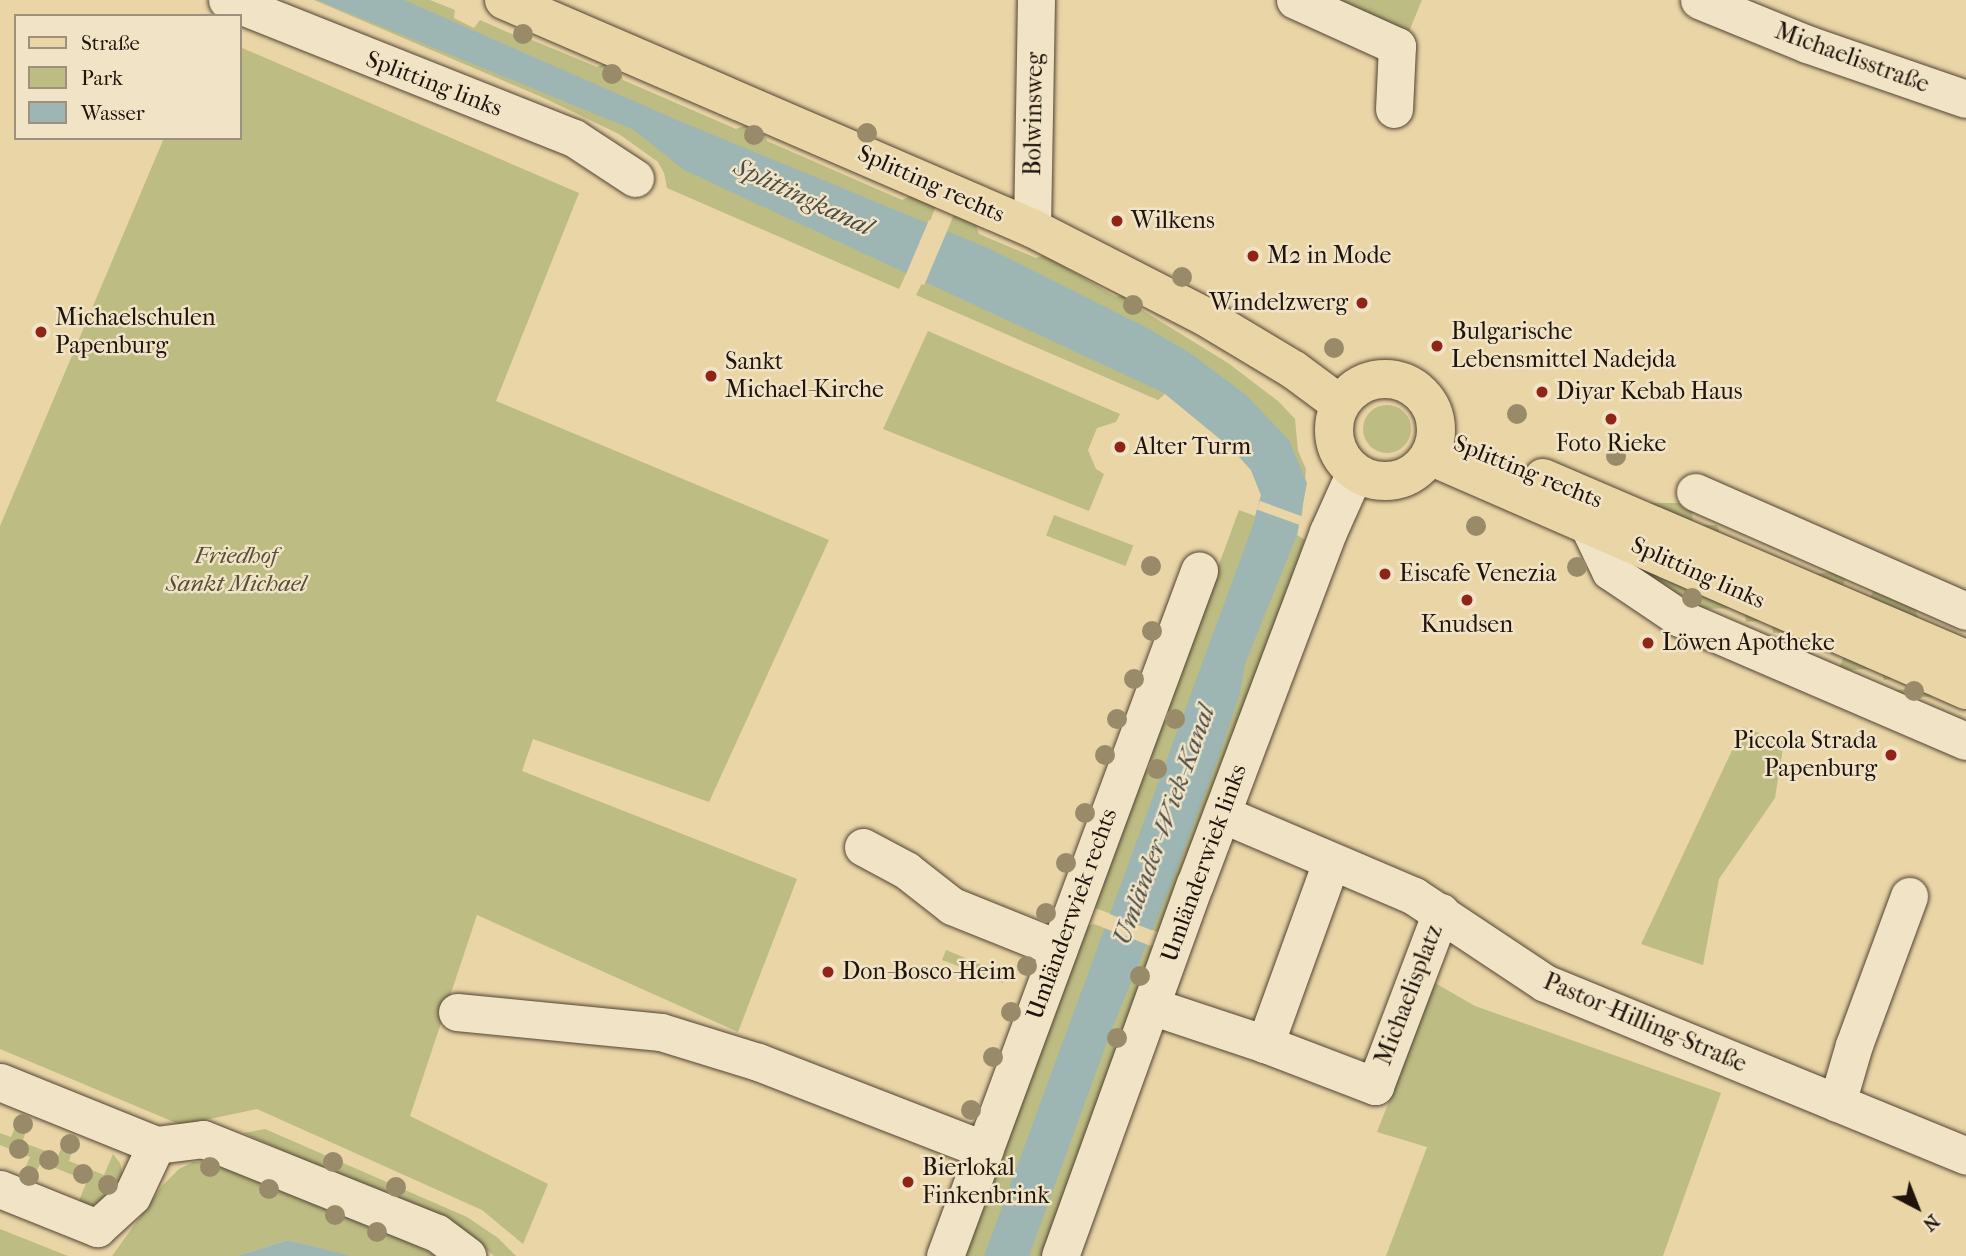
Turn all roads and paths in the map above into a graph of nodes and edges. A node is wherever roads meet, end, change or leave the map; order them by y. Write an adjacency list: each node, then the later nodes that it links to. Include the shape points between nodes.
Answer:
1 (227, 0): 8 (street, Splitting links, via 574,138)
2 (504, 0): 9 (main road, Splitting rechts)
3 (1037, 0): 9 (street, Bolwinsweg)
4 (1295, 0): 7 (street, via 1396,46)
5 (1699, 0): 6 (street, Michaelisstraße, via 1807,44)
6 (1966, 99)
7 (1394, 109)
8 (635, 178)
9 (1032, 228): 10 (main road, Splitting rechts, via 1204,316 1294,370)
10 (1340, 404): 11 (main road, via 1360,385 1375,379 1407,383 1431,405); 12 (main road, via 1335,443)
11 (1433, 446): 12 (main road, via 1419,469 1404,478 1370,479); 14 (main road, Splitting links); 17 (main road, Splitting rechts, via 1602,502)
12 (1355, 472): 20 (street, Umländerwiek links)
13 (1695, 492): 16 (street)
14 (1588, 525): 18 (main road, Splitting links); 19 (street, via 1610,571 1680,618)
15 (1199, 571): 25 (street, Umländerwiek rechts)
16 (1966, 611)
17 (1966, 659)
18 (1966, 690)
19 (1966, 741)
20 (1222, 814): 22 (street, Pastor-Hilling-Straße); 26 (street, Umländerwiek links)
21 (863, 847): 25 (street, via 905,870 952,906)
22 (1331, 862): 24 (street, Pastor-Hilling-Straße); 28 (street)
23 (1909, 896): 30 (street)
24 (1441, 912): 28 (street, Michaelisplatz, via 1375,1086); 30 (street, Pastor-Hilling-Straße, via 1545,983)
25 (1059, 949): 32 (street, Umländerwiek rechts)
26 (1151, 1006): 28 (street, Michaelisplatz); 37 (street, Umländerwiek links)
27 (457, 1012): 32 (street, via 662,1032 758,1062)
28 (1265, 1044)
29 (0, 1082): 31 (street)
30 (1837, 1103): 33 (street, Pastor-Hilling-Straße)
31 (156, 1145): 34 (street, via 132,1196 97,1228); 35 (street, via 203,1139 437,1233)
32 (985, 1150): 36 (street, Umländerwiek rechts)
33 (1966, 1156)
34 (0, 1189)
35 (467, 1256)
36 (945, 1256)
37 (1060, 1256)

